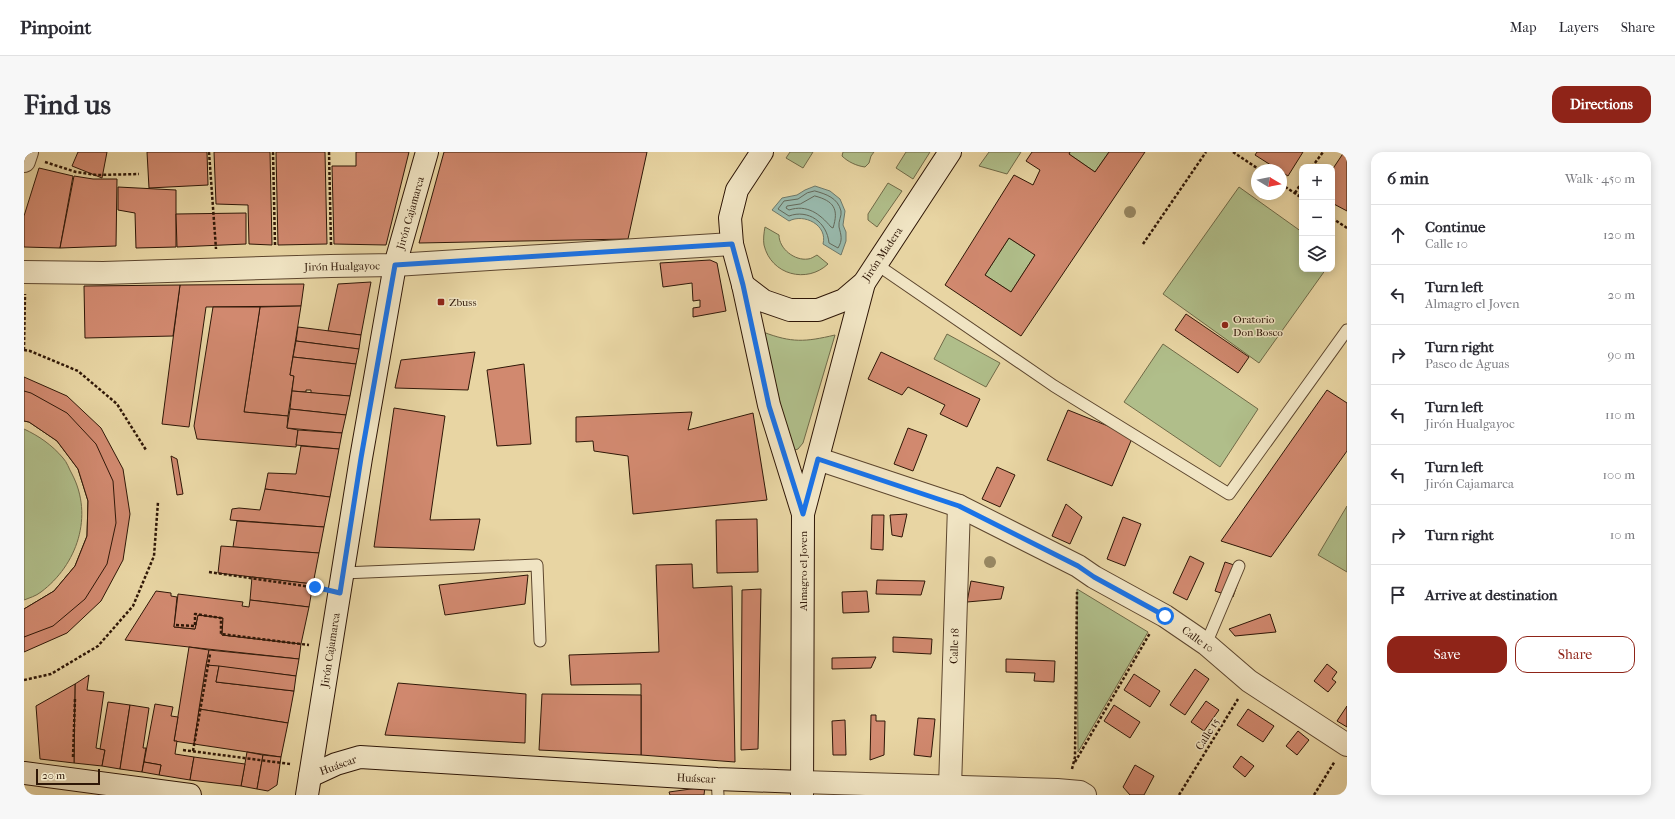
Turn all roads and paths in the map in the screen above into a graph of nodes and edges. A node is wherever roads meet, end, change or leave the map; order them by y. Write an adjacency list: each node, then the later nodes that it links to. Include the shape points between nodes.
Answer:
1 (209, 152): 26 (path)
2 (273, 152): 25 (path)
3 (329, 152): 24 (path)
4 (427, 152): 23 (street, Jirón Cajamarca)
5 (762, 152): 20 (street, via 737,190 730,218)
6 (950, 152): 22 (street, Jirón Madera)
7 (1206, 152): 21 (path)
8 (1233, 152): 11 (path)
9 (1323, 152): 12 (path)
10 (26, 156): 13 (path, via 76,172 96,175)
11 (1251, 164)
12 (1314, 164)
13 (139, 174)
14 (1299, 187): 16 (path)
15 (1287, 188): 16 (path)
16 (1295, 193): 17 (path)
17 (1299, 196)
18 (1335, 220): 19 (path)
19 (1347, 228)
20 (732, 244): 23 (street, Jirón Hualgayoc); 29 (street)
21 (1143, 244)
22 (876, 264): 28 (street, Jirón Madera); 30 (lane, via 1054,386 1230,494)
23 (395, 265): 24 (street, Jirón Hualgayoc); 40 (street, Jirón Cajamarca)
24 (331, 266): 25 (street, Jirón Hualgayoc)
25 (276, 267): 26 (street, Jirón Hualgayoc)
26 (217, 269): 27 (street, Jirón Hualgayoc, via 103,273)
27 (25, 272): 31 (path)
28 (864, 283): 29 (street, Jirón Madera, via 844,300 818,310 790,310 764,302); 33 (street, Almagro el Joven)
29 (743, 285): 36 (street, via 769,406)
30 (1347, 330)
31 (24, 350): 32 (path, via 78,371 117,404)
32 (146, 450)
33 (818, 459): 35 (street, Calle 10); 36 (street, Almagro el Joven)
34 (158, 502): 47 (path, via 154,556 133,606 98,646 51,674)
35 (959, 506): 37 (street, Calle 10); 58 (street, Calle 18)
36 (803, 514): 59 (street, Almagro el Joven)
37 (1078, 566): 41 (street, Calle 10); 53 (path)
38 (1239, 566): 44 (lane)
39 (209, 572): 40 (path, via 315,587)
40 (341, 583): 43 (lane, via 537,565); 45 (street, Jirón Cajamarca)
41 (1161, 614): 44 (street, Calle 10); 53 (path)
42 (176, 625): 45 (path, via 195,626 195,614 221,618 221,634)
43 (540, 641)
44 (1206, 644): 48 (street, Calle 10)
45 (330, 648): 56 (street, Jirón Cajamarca)
46 (210, 654): 52 (path)
47 (24, 680)
48 (1249, 681): 50 (street, Calle 10); 63 (path, Calle 15)
49 (74, 698): 55 (path)
50 (1346, 744): 64 (path)
51 (183, 750): 52 (path)
52 (193, 751): 56 (path)
53 (1074, 763): 60 (path)
54 (24, 773): 55 (street)
55 (72, 779): 61 (street)
56 (310, 779): 57 (street, Huáscar, via 336,764 360,757)
57 (718, 787): 59 (street, Huáscar)
58 (950, 787): 59 (street, Huáscar); 60 (street, Huáscar)
59 (802, 788)
60 (1063, 790): 62 (street, Huáscar)
61 (190, 795)
62 (1085, 795)
63 (1179, 795)
64 (1314, 795)

